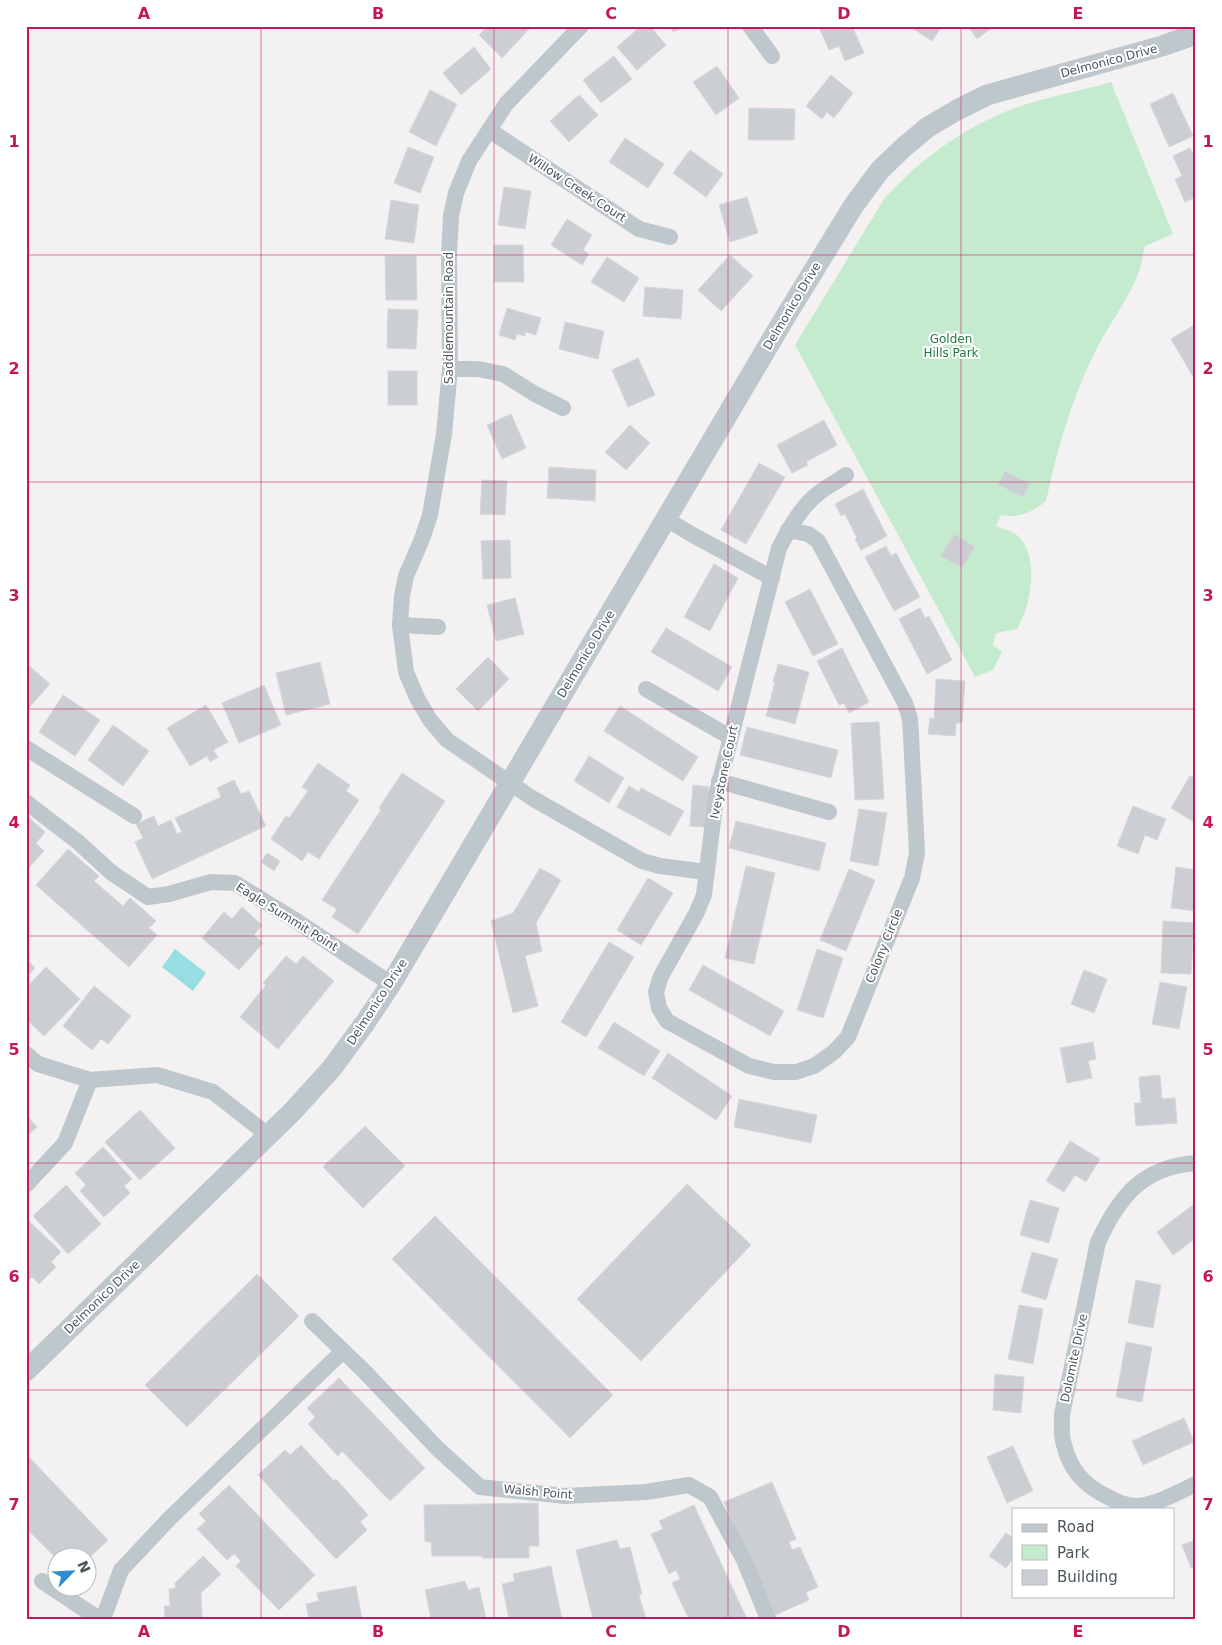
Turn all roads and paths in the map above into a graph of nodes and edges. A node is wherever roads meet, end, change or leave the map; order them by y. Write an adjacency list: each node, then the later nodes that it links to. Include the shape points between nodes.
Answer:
1 (581, 26): 5 (street, Saddlemountain Road, via 506,104)
2 (750, 26): 4 (street)
3 (1196, 34): 10 (street, Delmonico Drive, via 987,95 928,127 904,147 880,170 854,204)
4 (772, 56)
5 (489, 130): 6 (street, Willow Creek Court, via 639,229); 7 (street, Saddlemountain Road, via 469,161 451,216)
6 (670, 236)
7 (450, 369): 8 (street, via 478,369 503,374); 13 (street, Saddlemountain Road, via 438,476 430,515 406,576)
8 (563, 408)
9 (846, 475): 11 (street, Iveystone Court, via 819,492)
10 (666, 519): 12 (street); 18 (street, Delmonico Drive)
11 (788, 530): 12 (street, Iveystone Court, via 779,548); 23 (street, Colony Circle, via 808,534 818,541 905,703 910,719 917,853 912,878 848,1037 814,1066 796,1072 774,1072 749,1066 667,1020 659,1008 656,992 661,976 696,914 704,895)
12 (772, 578): 16 (street, Iveystone Court)
13 (400, 625): 14 (street); 18 (street, Saddlemountain Road, via 406,672 430,720 447,740)
14 (438, 627)
15 (646, 689): 16 (street)
16 (730, 737): 19 (street, Iveystone Court)
17 (26, 748): 22 (street)
18 (510, 782): 23 (street, via 642,862); 24 (street, Delmonico Drive)
19 (720, 782): 21 (street); 23 (street, Iveystone Court)
20 (26, 802): 24 (street, Eagle Summit Point, via 112,873 148,897 211,882 235,883)
21 (829, 812)
22 (134, 816)
23 (706, 872)
24 (391, 984): 27 (street, Delmonico Drive, via 332,1068)
25 (26, 1054): 26 (street, via 38,1064)
26 (90, 1080): 27 (street, via 157,1075 214,1092); 29 (street, via 64,1143)
27 (268, 1135): 32 (street, Delmonico Drive)
28 (1196, 1164): 33 (street, Dolomite Drive, via 1178,1164 1143,1180 1109,1219 1098,1242 1062,1414 1062,1440 1071,1463 1082,1480 1116,1502 1136,1506 1157,1502)
29 (26, 1185)
30 (312, 1321): 31 (street, Walsh Point)
31 (343, 1351): 36 (street, via 170,1518 121,1570); 37 (street, Walsh Point, via 438,1449 480,1487 565,1496 646,1492 689,1485 710,1497 744,1560)
32 (26, 1371)
33 (1196, 1484)
34 (42, 1582): 35 (street)
35 (99, 1619)
36 (103, 1619)
37 (768, 1619)

